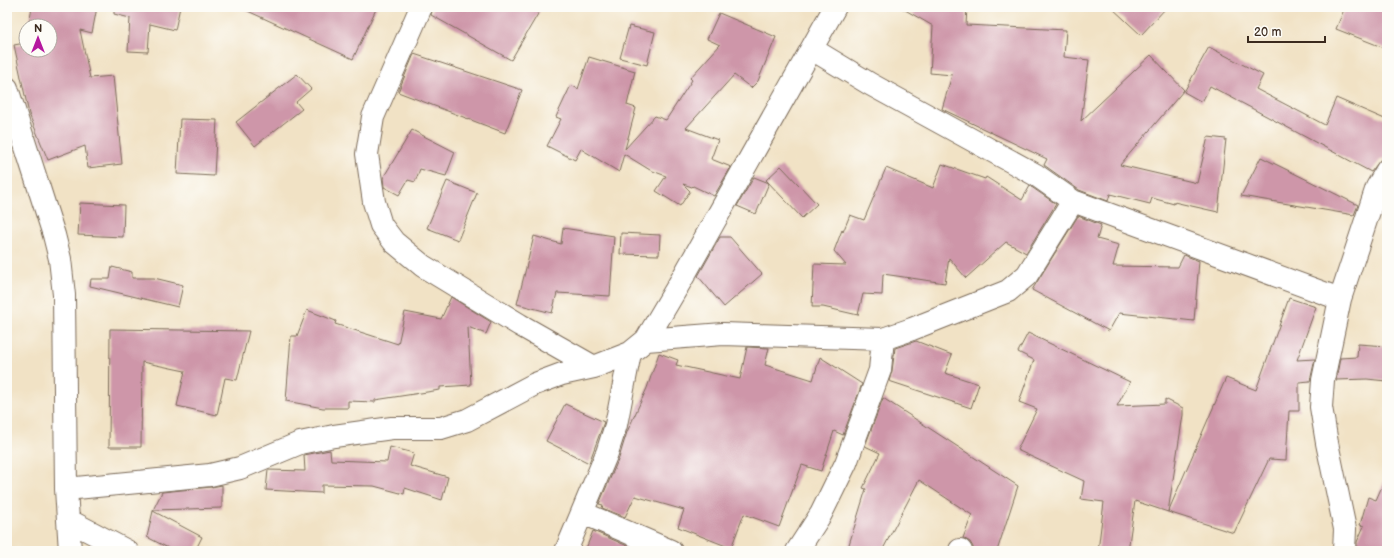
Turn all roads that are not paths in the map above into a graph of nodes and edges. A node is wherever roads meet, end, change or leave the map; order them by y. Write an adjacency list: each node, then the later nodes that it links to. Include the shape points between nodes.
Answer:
1 (421, 7): 11 (street, via 373,117 367,154 374,202 381,224 394,242 423,266)
2 (835, 7): 3 (street)
3 (812, 49): 6 (street, via 870,84 1036,175); 9 (street)
4 (7, 88): 12 (street, via 60,259 64,295)
5 (1387, 170): 7 (street, via 1377,187)
6 (1073, 201): 7 (street); 8 (street, via 1027,275 1008,291)
7 (1340, 299): 20 (street, via 1323,380 1322,407 1328,451 1345,529)
8 (883, 339): 9 (street, via 723,334); 19 (street, via 880,370 846,463 821,514)
9 (646, 340): 10 (street)
10 (630, 353): 11 (street); 13 (street, via 616,425)
11 (594, 367): 12 (street, via 562,374 535,384 467,420 441,428 392,428 306,441 240,468 210,475)
12 (66, 489): 14 (street)
13 (582, 513): 17 (street); 18 (street)
14 (68, 520): 15 (street); 16 (street)
15 (70, 551)
16 (127, 551)
17 (566, 551)
18 (671, 551)
19 (797, 551)
20 (1344, 551)

